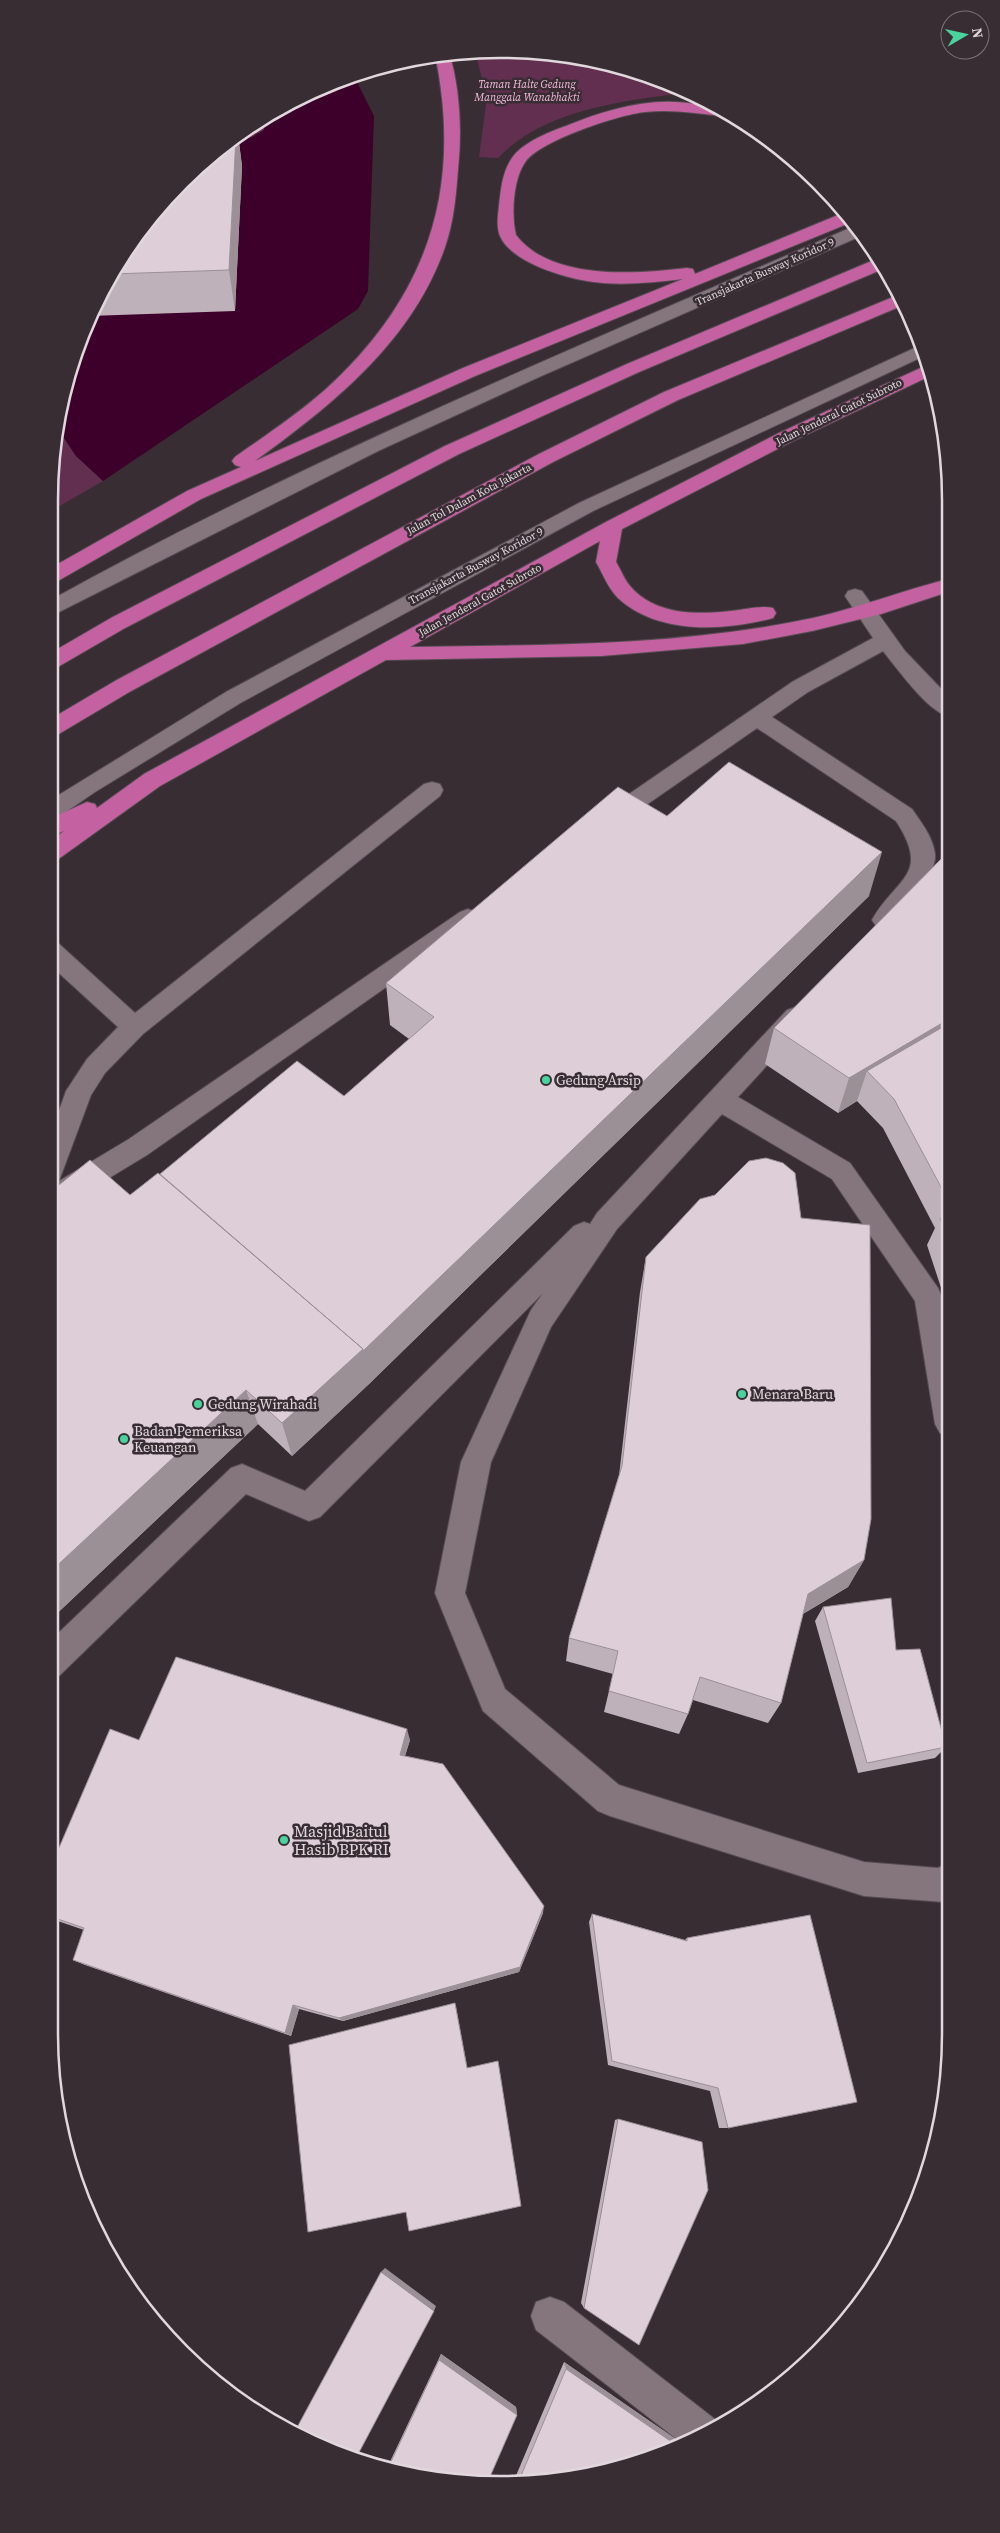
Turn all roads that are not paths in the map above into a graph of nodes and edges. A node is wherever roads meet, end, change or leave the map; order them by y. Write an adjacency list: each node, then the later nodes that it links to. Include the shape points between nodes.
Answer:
1 (444, 61): 10 (highway, via 452,103 450,172 444,220 419,286 401,316 346,380 311,411)
2 (707, 109): 6 (highway, via 645,107 611,115 553,136 522,156 508,182 508,236 526,254 552,266 601,278 661,276)
3 (842, 220): 6 (highway)
4 (853, 233): 15 (street, Transjakarta Busway Koridor 9, via 542,369 304,479)
5 (875, 266): 18 (highway, via 633,368 452,450 127,618)
6 (722, 267): 10 (highway, via 469,372)
7 (896, 302): 21 (highway, Jalan Tol Dalam Kota Jakarta, via 671,396 528,467 123,686)
8 (917, 352): 24 (street, Transjakarta Busway Koridor 9, via 586,507 234,697)
9 (923, 372): 11 (highway, Jalan Jenderal Gatot Subroto, via 786,437)
10 (194, 495): 12 (highway)
11 (613, 526): 14 (highway, via 606,562 624,592 647,609 678,619 737,618); 17 (highway, Jalan Jenderal Gatot Subroto)
12 (58, 572)
13 (942, 577): 14 (highway)
14 (860, 604): 16 (street); 17 (highway, via 830,621 701,642 572,652)
15 (58, 605)
16 (884, 641): 19 (street); 20 (street, via 810,681)
17 (384, 654): 22 (highway, Jalan Jenderal Gatot Subroto)
18 (58, 658)
19 (942, 703)
20 (756, 717): 26 (street); 29 (street, via 904,815 917,834 924,856 914,886)
21 (58, 725)
22 (152, 780): 25 (highway); 27 (highway, Jalan Jenderal Gatot Subroto)
23 (432, 790): 32 (street)
24 (58, 806)
25 (58, 825)
26 (586, 836)
27 (58, 848)
28 (489, 904): 35 (street, via 138,1147)
29 (870, 936)
30 (58, 958): 32 (street)
31 (812, 1000): 33 (street)
32 (134, 1027): 34 (street, via 96,1066 79,1092)
33 (719, 1098): 36 (street, via 841,1171 928,1297); 37 (street, via 309,1507 242,1478); 38 (street, via 607,1221 540,1319 476,1462 450,1593 494,1700 610,1799 864,1879)
34 (58, 1150)
35 (58, 1196)
36 (942, 1378)
37 (58, 1655)
38 (942, 1885)
39 (550, 2316): 40 (street)
40 (696, 2430)

